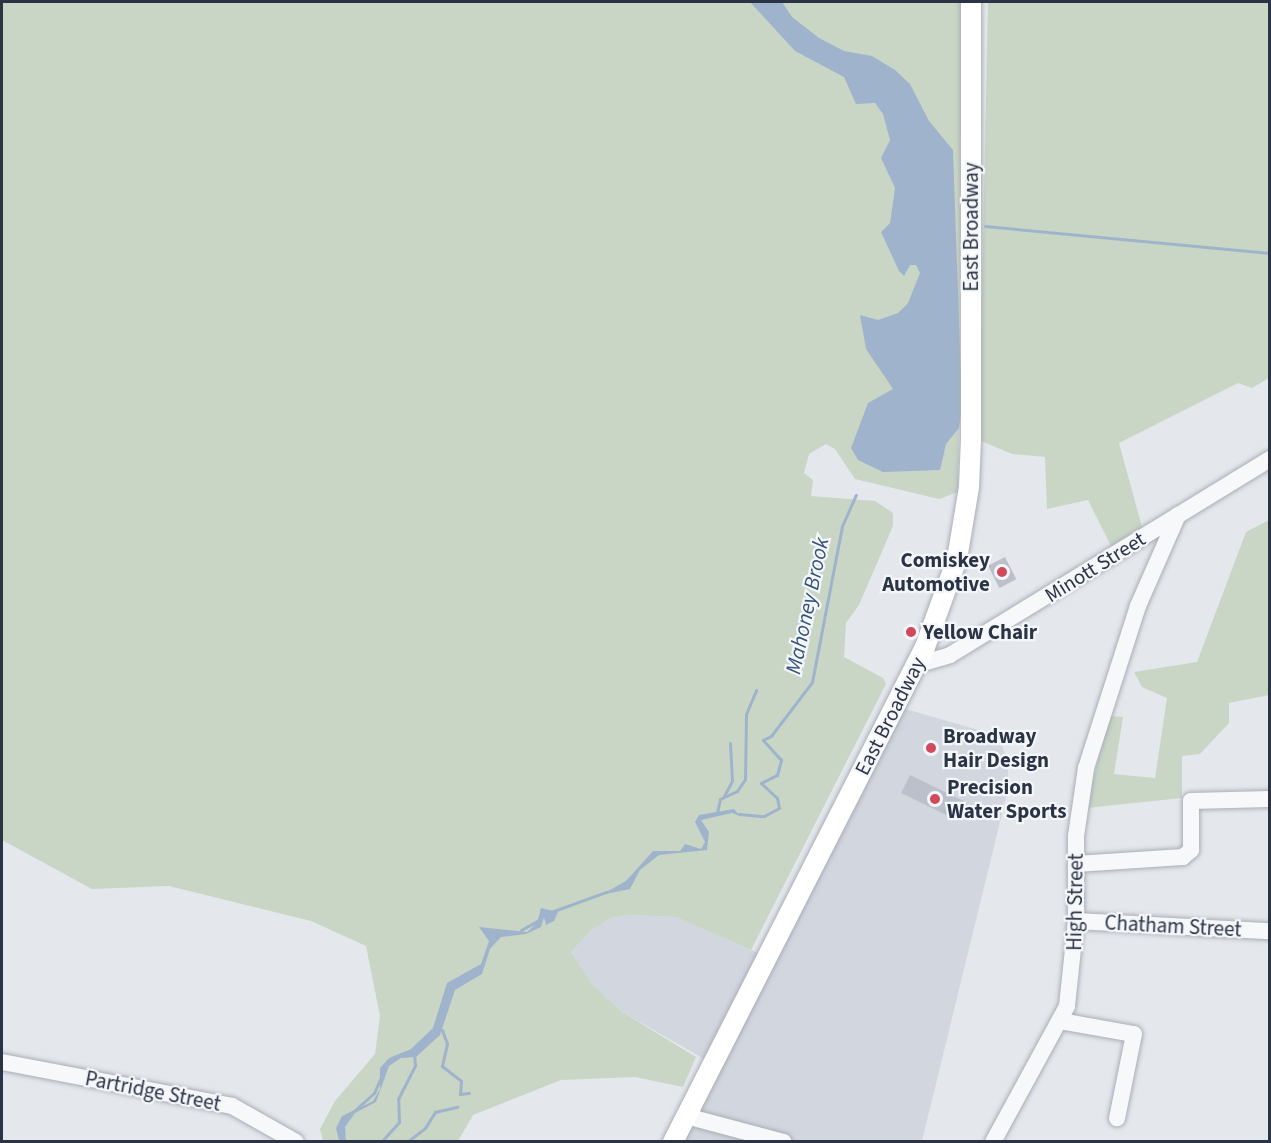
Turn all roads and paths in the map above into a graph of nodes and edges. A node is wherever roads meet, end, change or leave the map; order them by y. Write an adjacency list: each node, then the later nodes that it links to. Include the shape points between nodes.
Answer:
1 (971, 2): 4 (main road, East Broadway, via 969,487 957,559)
2 (1269, 459): 3 (street, Minott Street)
3 (1178, 515): 4 (street, Minott Street, via 950,655); 6 (street, High Street, via 1138,606 1097,727 1080,807)
4 (916, 665): 11 (main road, East Broadway)
5 (1269, 799): 6 (street, via 1191,801 1191,850 1183,857)
6 (1076, 864): 7 (street, High Street)
7 (1076, 921): 8 (street, Chatham Street); 9 (street, High Street, via 1072,982)
8 (1269, 931)
9 (1060, 1021): 12 (street, via 1134,1034); 16 (street, High Street)
10 (2, 1062): 13 (street, Partridge Street, via 232,1106)
11 (686, 1116): 14 (main road, East Broadway); 15 (street)
12 (1117, 1118)
13 (296, 1142)
14 (673, 1142)
15 (784, 1142)
16 (993, 1142)

